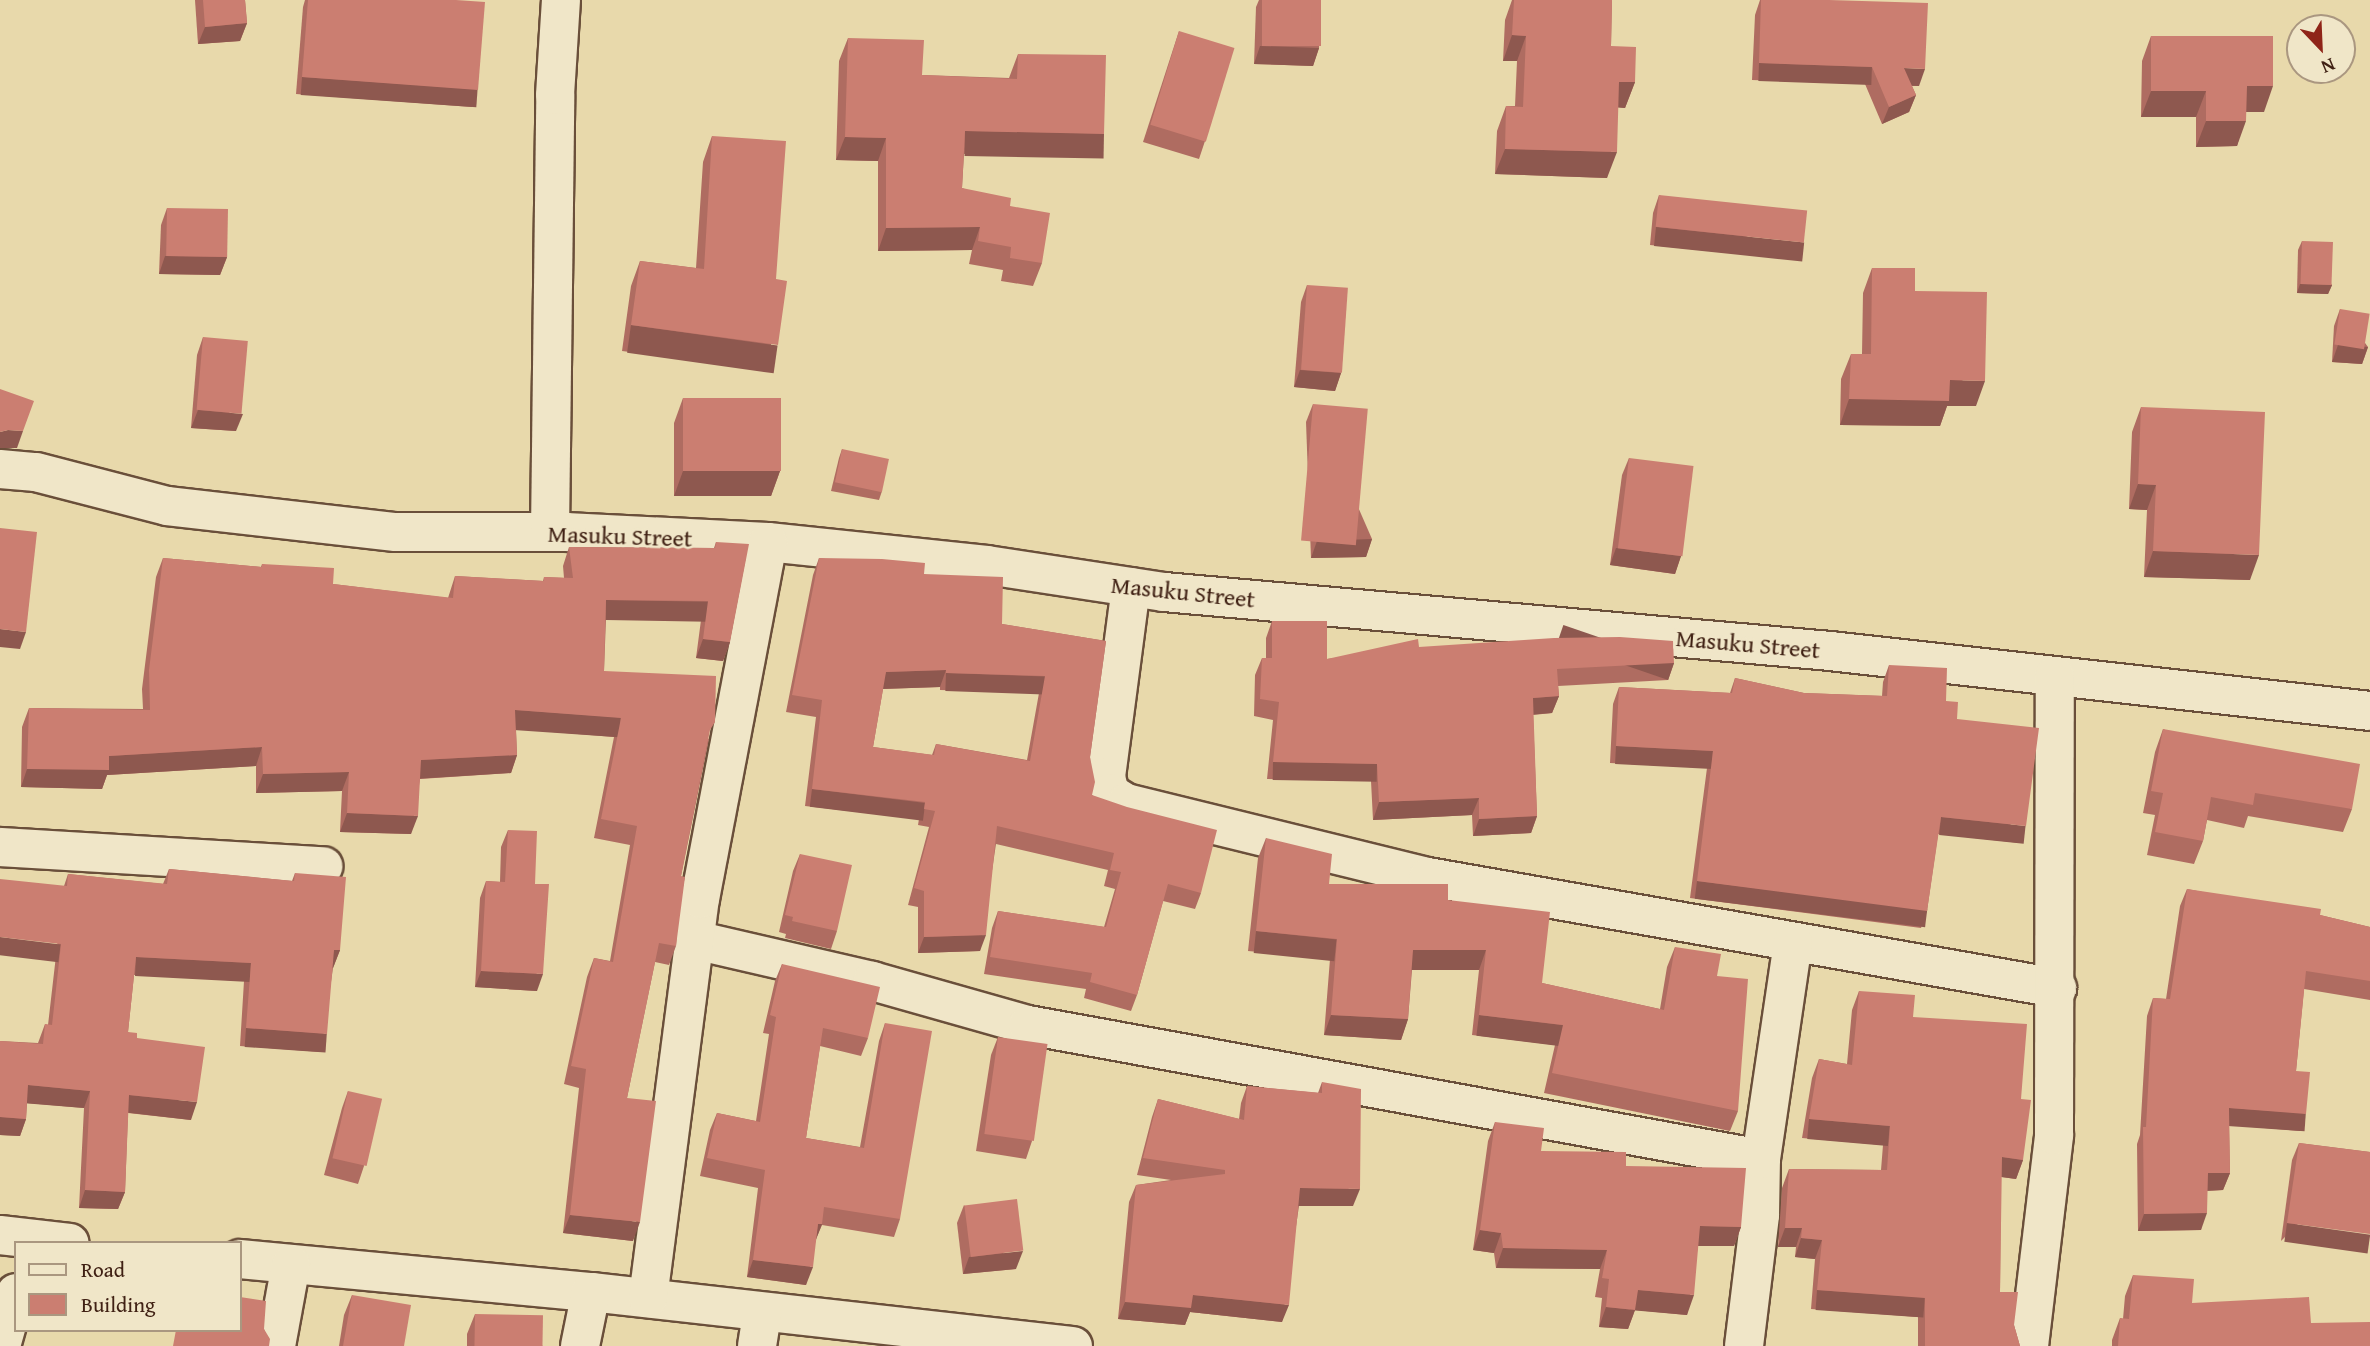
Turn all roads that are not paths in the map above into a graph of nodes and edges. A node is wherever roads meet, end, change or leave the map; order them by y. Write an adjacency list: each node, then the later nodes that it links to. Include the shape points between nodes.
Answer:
1 (561, 0): 3 (street, via 555,94)
2 (0, 469): 3 (street, Masuku Street, via 36,472 180,508 396,532)
3 (550, 532): 4 (street, Masuku Street)
4 (768, 542): 5 (street, Masuku Street, via 987,565); 10 (street)
5 (1131, 587): 6 (street, Masuku Street); 11 (street, via 1106,777 1110,793 1126,803 1428,877)
6 (2055, 676): 7 (street, Masuku Street); 12 (street)
7 (2370, 711)
8 (0, 847): 9 (street)
9 (323, 866)
10 (695, 940): 13 (street, via 872,981 1028,1025); 19 (street)
11 (1793, 942): 12 (street); 13 (street)
12 (2057, 988): 27 (street, via 2054,1135)
13 (1760, 1159): 26 (street, via 1760,1216)
14 (20, 1239): 15 (street)
15 (45, 1241)
16 (242, 1259): 17 (street)
17 (291, 1264): 18 (street); 23 (street)
18 (591, 1292): 19 (street); 24 (street)
19 (648, 1298): 21 (street)
20 (14, 1300): 22 (street)
21 (760, 1329): 25 (street)
22 (1, 1346)
23 (276, 1346)
24 (580, 1346)
25 (1073, 1346)
26 (1744, 1346)
27 (2029, 1346)

